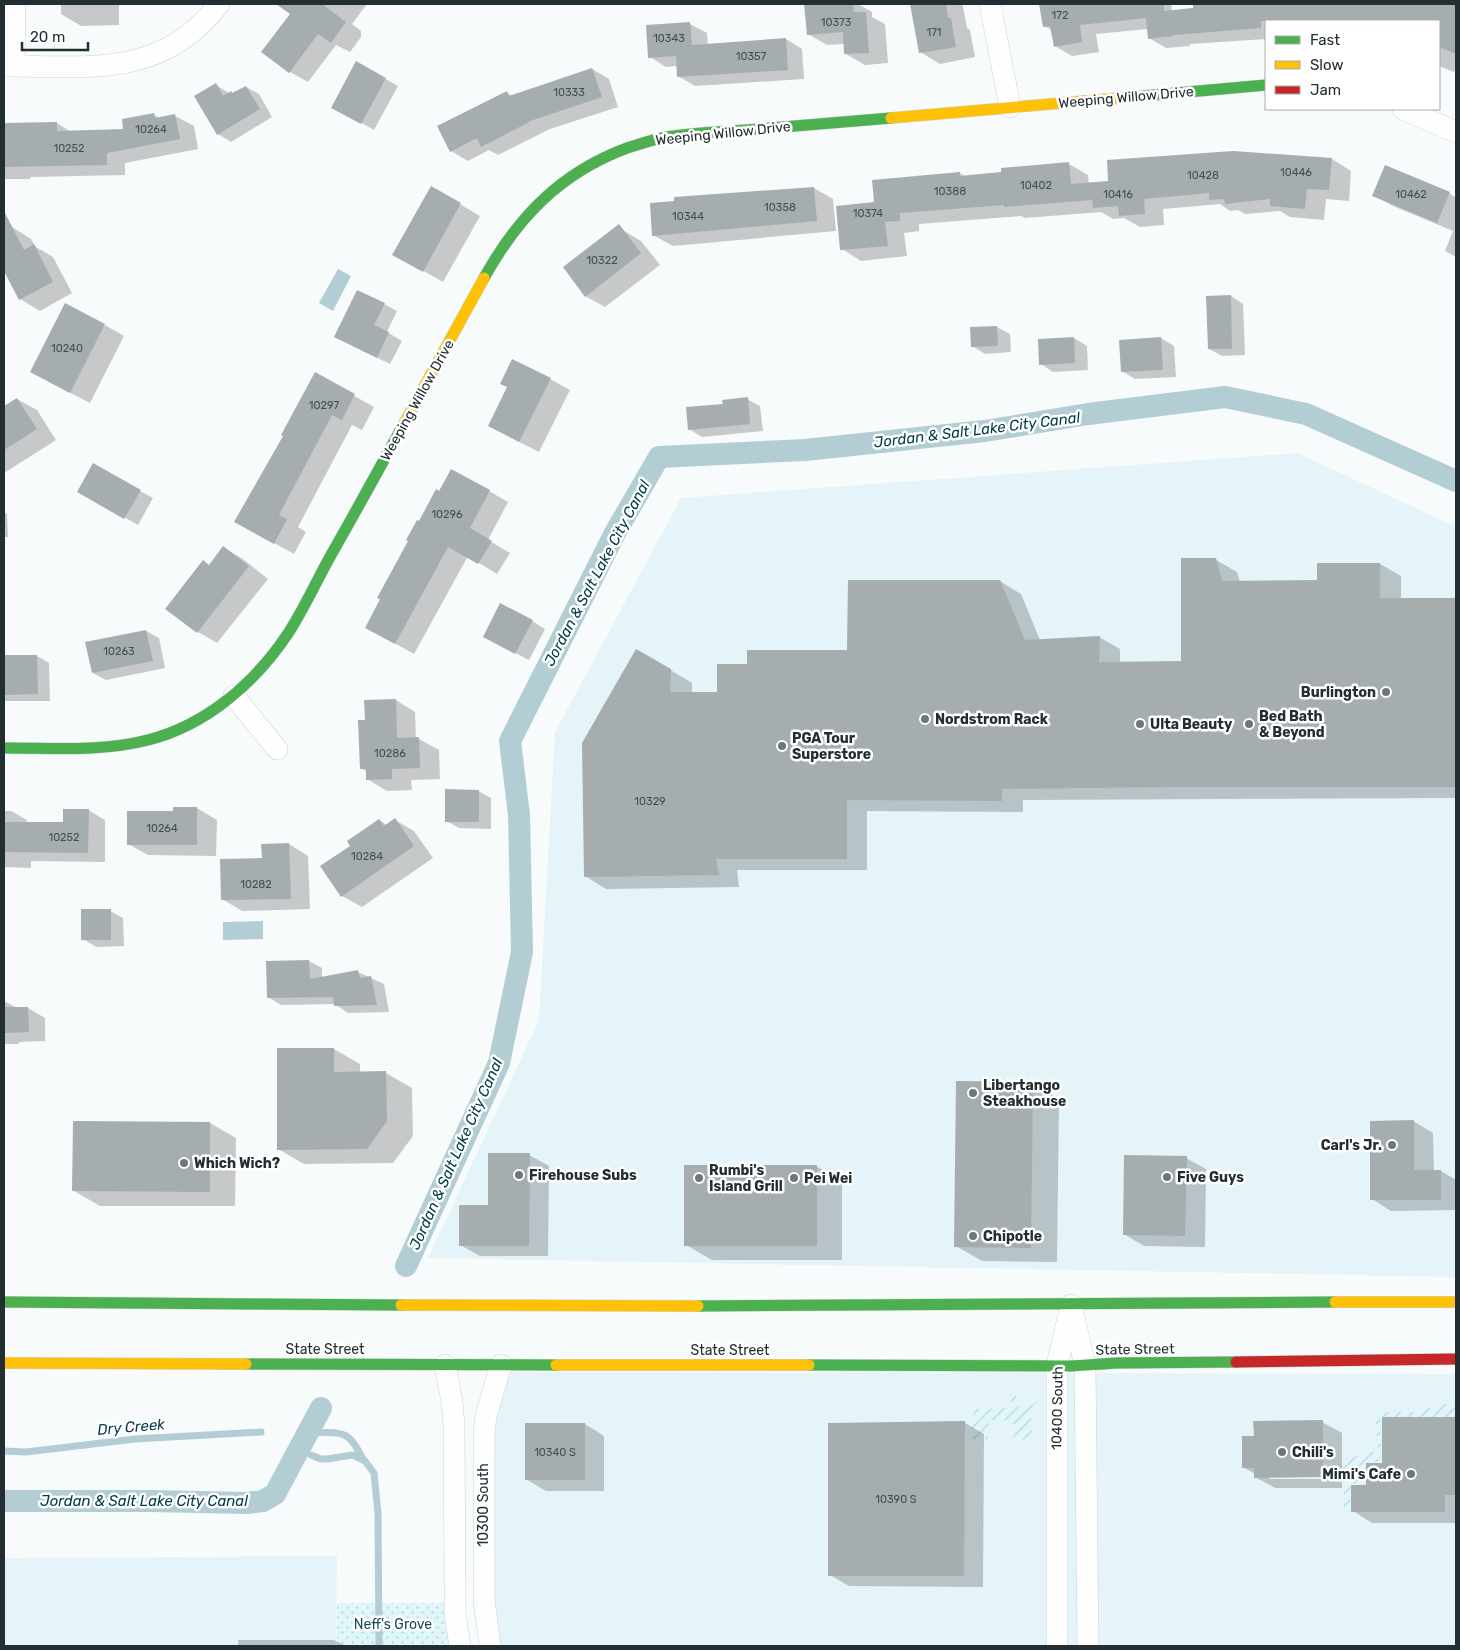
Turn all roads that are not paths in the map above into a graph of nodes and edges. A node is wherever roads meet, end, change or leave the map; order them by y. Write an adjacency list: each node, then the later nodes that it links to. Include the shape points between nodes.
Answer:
1 (14, 4): 4 (street)
2 (219, 4): 4 (street, via 179,42 140,60 98,66)
3 (990, 4): 6 (street)
4 (9, 66)
5 (1265, 85): 6 (main road, Weeping Willow Drive)
6 (1010, 107): 9 (main road, Weeping Willow Drive, via 666,137 614,152 567,178 527,214 500,250 290,630 265,666)
7 (1405, 110): 8 (street)
8 (1456, 132)
9 (234, 696): 10 (main road, Weeping Willow Drive, via 194,722 148,740 99,747); 11 (street)
10 (4, 748)
11 (277, 748)
12 (4, 1302): 14 (main road, via 551,1306)
13 (1456, 1302): 14 (main road)
14 (1071, 1304): 19 (street, 10400 South); 20 (street, 10400 South)
15 (1456, 1359): 20 (main road, State Street)
16 (4, 1362): 17 (main road, State Street)
17 (444, 1365): 18 (main road, State Street); 21 (street, 10300 South, via 454,1426 455,1589)
18 (501, 1365): 19 (main road, State Street); 22 (street, 10300 South, via 484,1431 484,1600)
19 (1057, 1365): 20 (main road, State Street); 23 (street, 10400 South)
20 (1085, 1365): 24 (street, 10400 South)
21 (460, 1646)
22 (490, 1646)
23 (1057, 1646)
24 (1088, 1646)

